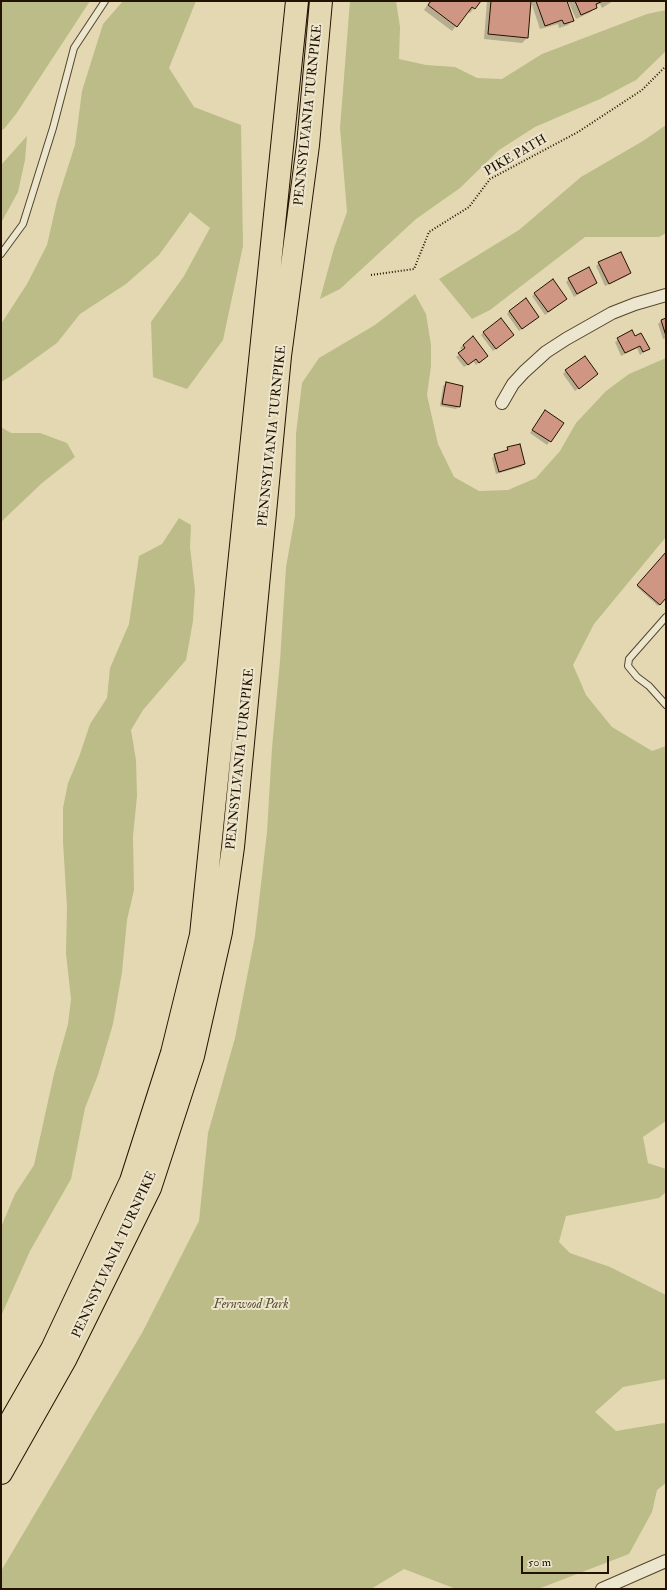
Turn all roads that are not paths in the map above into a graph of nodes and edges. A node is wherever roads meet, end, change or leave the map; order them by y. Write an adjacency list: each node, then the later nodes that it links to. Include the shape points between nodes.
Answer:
1 (105, 1): 4 (lane, via 74,48 53,128 23,224)
2 (297, 1): 9 (highway, PENNSYLVANIA TURNPIKE, via 201,935 172,1053 131,1181 52,1349)
3 (321, 1): 10 (highway, PENNSYLVANIA TURNPIKE, via 308,145 280,356 233,847 221,932 193,1056 150,1188 66,1358)
4 (1, 254)
5 (666, 295): 6 (street, via 612,313 546,352 513,384)
6 (502, 403)
7 (666, 617): 8 (lane, via 629,659 628,666)
8 (666, 705)
9 (1, 1438)
10 (1, 1473)
11 (666, 1560): 12 (street)
12 (602, 1589)

